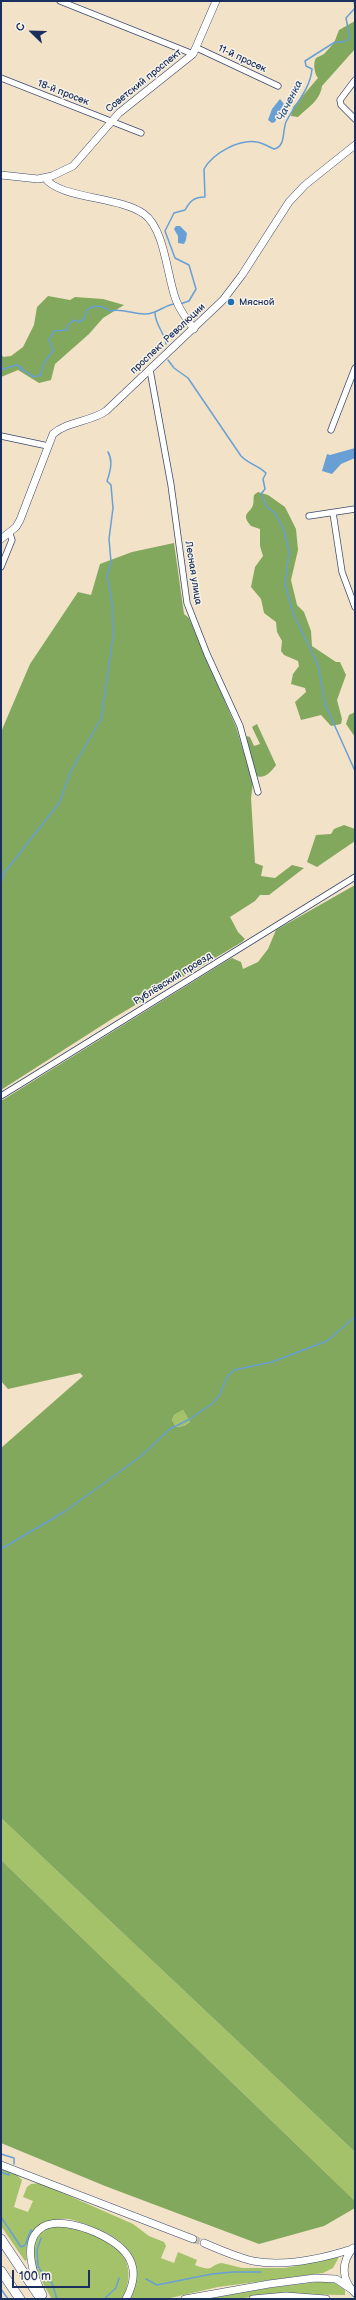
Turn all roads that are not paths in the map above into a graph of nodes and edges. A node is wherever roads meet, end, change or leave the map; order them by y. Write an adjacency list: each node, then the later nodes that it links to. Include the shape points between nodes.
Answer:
1 (60, 1): 3 (street, 11-й просек)
2 (216, 1): 3 (street, Советский проспект)
3 (195, 51): 6 (street, 11-й просек); 8 (street, Советский проспект)
4 (1, 78): 8 (street, 18-й просек)
5 (355, 80): 7 (street, via 340,100 341,105)
6 (278, 86)
7 (355, 120)
8 (111, 121): 9 (street, 18-й просек); 12 (street, Советский проспект, via 73,166)
9 (141, 133)
10 (355, 145): 13 (street, проспект Революции, via 305,185 289,202 232,290)
11 (1, 176): 12 (street, Советский проспект)
12 (45, 178): 13 (street, via 56,187 126,205 148,218 157,233 180,310)
13 (194, 329): 15 (street, проспект Революции)
14 (355, 368): 16 (street)
15 (150, 370): 18 (street, проспект Революции, via 99,416 58,430 53,434); 26 (street, Лесная улица, via 171,485 187,603 240,726)
16 (331, 430)
17 (1, 436): 18 (street)
18 (48, 446): 22 (street, проспект Революции, via 20,520)
19 (355, 509): 20 (street)
20 (333, 513): 21 (street); 25 (street, via 342,572)
21 (309, 516)
22 (10, 534): 23 (street, проспект Революции); 24 (street, via 12,540)
23 (1, 539)
24 (1, 567)
25 (355, 607)
26 (258, 792)
27 (355, 877): 28 (street, Рублёвский проезд)
28 (1, 1096)
29 (1, 2165): 31 (street)
30 (1, 2239): 37 (highway)
31 (193, 2239)
32 (204, 2244): 33 (street, via 239,2257 265,2263 302,2261)
33 (354, 2248): 35 (street, via 345,2261 344,2271)
34 (1, 2271): 36 (highway)
35 (353, 2291): 40 (street, via 336,2279 315,2278)
36 (20, 2299)
37 (41, 2299)
38 (45, 2299): 39 (street, via 31,2266 29,2248 41,2229 58,2222 73,2224 119,2244 127,2255 132,2269 131,2288)
39 (126, 2299)
40 (185, 2299)
41 (253, 2299): 42 (street, via 286,2296)
42 (326, 2299)

